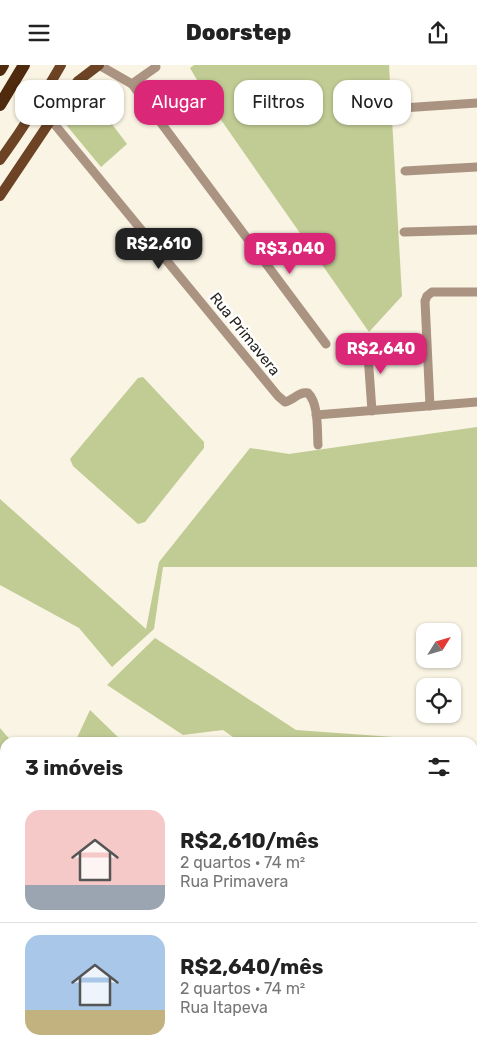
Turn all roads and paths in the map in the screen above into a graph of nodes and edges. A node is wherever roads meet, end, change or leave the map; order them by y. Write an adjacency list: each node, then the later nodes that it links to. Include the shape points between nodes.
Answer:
1 (3, 65): 6 (highway)
2 (24, 65): 10 (highway)
3 (61, 65): 14 (main road)
4 (99, 65): 7 (main road); 8 (street)
5 (156, 67): 8 (street)
6 (0, 70)
7 (79, 80)
8 (132, 84): 22 (street)
9 (477, 103): 11 (street)
10 (0, 105)
11 (411, 107)
12 (48, 125): 17 (main road)
13 (55, 125): 26 (street, Rua Primavera, via 278,396 286,402 302,392 308,393 313,398)
14 (0, 160)
15 (477, 167): 16 (street)
16 (405, 171)
17 (0, 196)
18 (477, 229): 19 (street)
19 (404, 232)
20 (477, 292): 24 (street, via 432,293 427,296)
21 (366, 341): 25 (street)
22 (326, 344)
23 (477, 402): 24 (street)
24 (430, 406): 25 (street)
25 (372, 411): 26 (street)
26 (316, 415): 27 (street)
27 (318, 445)

